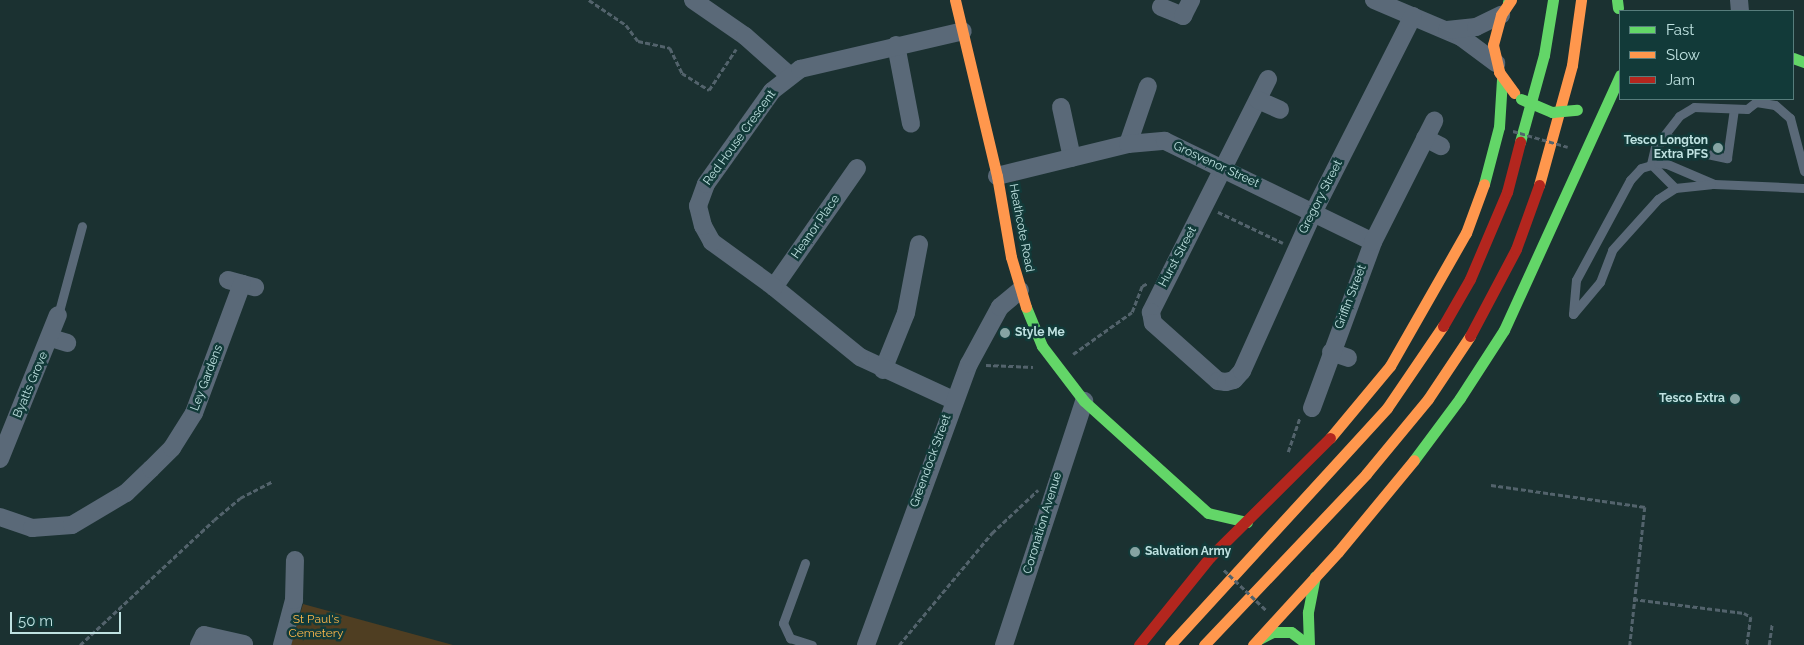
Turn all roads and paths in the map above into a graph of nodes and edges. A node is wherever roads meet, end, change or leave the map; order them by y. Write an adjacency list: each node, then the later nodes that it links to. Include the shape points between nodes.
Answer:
1 (590, 0): 13 (path, via 626,25 638,41 670,48 682,73 709,90)
2 (693, 0): 13 (street)
3 (956, 0): 12 (main road, Heathcote Road)
4 (1191, 0): 9 (street, via 1183,16)
5 (1374, 0): 10 (street)
6 (1553, 0): 86 (main road, via 1544,55 1508,192 1470,279 1430,348 1387,408)
7 (1582, 0): 87 (main road, via 1572,65 1533,206 1516,249 1461,352 1428,399 1366,474)
8 (1507, 4): 11 (street, via 1476,27); 15 (main road, via 1494,38)
9 (1161, 7)
10 (1413, 16): 11 (street); 41 (street, Gregory Street)
11 (1447, 30): 15 (street, via 1482,50)
12 (964, 31): 14 (street, Red House Crescent); 36 (main road, Heathcote Road)
13 (745, 36): 16 (street)
14 (896, 45): 16 (street, Red House Crescent, via 800,69); 26 (street)
15 (1499, 71): 20 (main road, bridge, via 1521,99 1552,112 1590,106); 65 (main road, via 1499,127 1490,167 1466,233 1439,284 1390,366 1352,415)
16 (790, 76): 48 (street, Red House Crescent, via 772,91 706,184 698,206 703,226 712,242)
17 (1619, 78): 20 (main road)
18 (1268, 79): 21 (street, Hurst Street)
19 (1148, 86): 28 (street)
20 (1612, 89): 71 (main road, via 1539,259 1504,330 1426,445)
21 (1258, 100): 24 (street); 33 (street, Hurst Street)
22 (1061, 107): 31 (street)
23 (1734, 109): 30 (lane, via 1694,107 1679,116); 30 (lane, via 1727,158 1693,152 1680,141 1666,137); 35 (lane, via 1747,109 1756,102 1767,102 1790,118)
24 (1280, 110)
25 (1434, 120): 43 (street, Griffin Street, via 1433,142)
26 (912, 124)
27 (1512, 131): 29 (path, bridge)
28 (1128, 144): 31 (street, Grosvenor Street); 33 (street, Grosvenor Street, via 1165,142)
29 (1568, 147)
30 (1655, 147): 32 (lane)
31 (1072, 158): 36 (street, Grosvenor Street)
32 (1651, 164): 37 (lane, via 1667,164); 38 (lane); 38 (lane, via 1641,168 1630,180 1593,242 1576,280 1573,314 1600,282 1612,250 1658,199)
33 (1224, 167): 40 (street, Hurst Street); 41 (street, Grosvenor Street)
34 (857, 168): 48 (street, Heanor Place)
35 (1804, 171)
36 (997, 176): 49 (main road, Heathcote Road)
37 (1714, 184): 38 (lane); 39 (lane)
38 (1676, 188)
39 (1804, 188)
40 (1205, 206): 45 (path); 56 (street, Hurst Street, via 1152,306 1150,318 1218,381)
41 (1313, 213): 43 (street); 45 (street, Gregory Street)
42 (82, 226): 50 (lane, Byatts Grove)
43 (1373, 242): 51 (street, Griffin Street)
44 (920, 244): 55 (street, via 906,313)
45 (1295, 249): 56 (street, Gregory Street, via 1242,371)
46 (1149, 282): 54 (path, via 1142,286 1132,312 1093,337)
47 (241, 284): 64 (street, Ley Gardens, via 194,413 172,448 152,469 126,493 72,525 32,528)
48 (774, 287): 55 (street, Red House Crescent, via 860,357)
49 (1020, 290): 53 (street, Greendock Street, via 1000,308); 54 (main road, Heathcote Road, via 1038,339)
50 (58, 315): 60 (street, Byatts Grove, via 59,340)
51 (1331, 352): 52 (street); 59 (street, Griffin Street)
52 (1348, 358)
53 (969, 364): 54 (path); 57 (street, Greendock Street)
54 (1056, 368): 58 (main road, Heathcote Road)
55 (883, 370): 57 (street, Red House Crescent)
56 (1234, 380)
57 (953, 400): 82 (street, Greendock Street)
58 (1084, 401): 61 (street, Coronation Avenue); 66 (main road, Heathcote Road)
59 (1312, 408)
60 (0, 459)
61 (1057, 476): 83 (path, via 1005,519); 84 (street, Coronation Avenue)
62 (272, 481): 78 (path, via 227,509)
63 (1491, 485): 72 (path, via 1645,507)
64 (0, 518)
65 (1247, 522): 66 (main road, Heathcote Road); 67 (main road)
66 (1210, 523): 67 (main road)
67 (1215, 552): 85 (main road)
68 (295, 560): 80 (street, via 294,600)
69 (805, 563): 76 (lane, via 783,623 790,638)
70 (1224, 570): 73 (path, bridge)
71 (1315, 577): 75 (main road); 88 (main road, via 1308,612)
72 (1633, 599): 89 (path); 90 (path, via 1744,612 1751,617)
73 (1266, 610)
74 (1772, 623): 91 (path)
75 (1256, 642): 88 (main road, via 1273,632 1291,632)
76 (801, 643): 81 (lane)
77 (244, 644): 79 (street, via 204,635)
78 (80, 645)
79 (199, 645)
80 (282, 645)
81 (812, 645)
82 (866, 645)
83 (899, 645)
84 (1004, 645)
85 (1139, 645)
86 (1170, 645)
87 (1204, 645)
88 (1308, 645)
89 (1630, 645)
90 (1748, 645)
91 (1769, 645)

